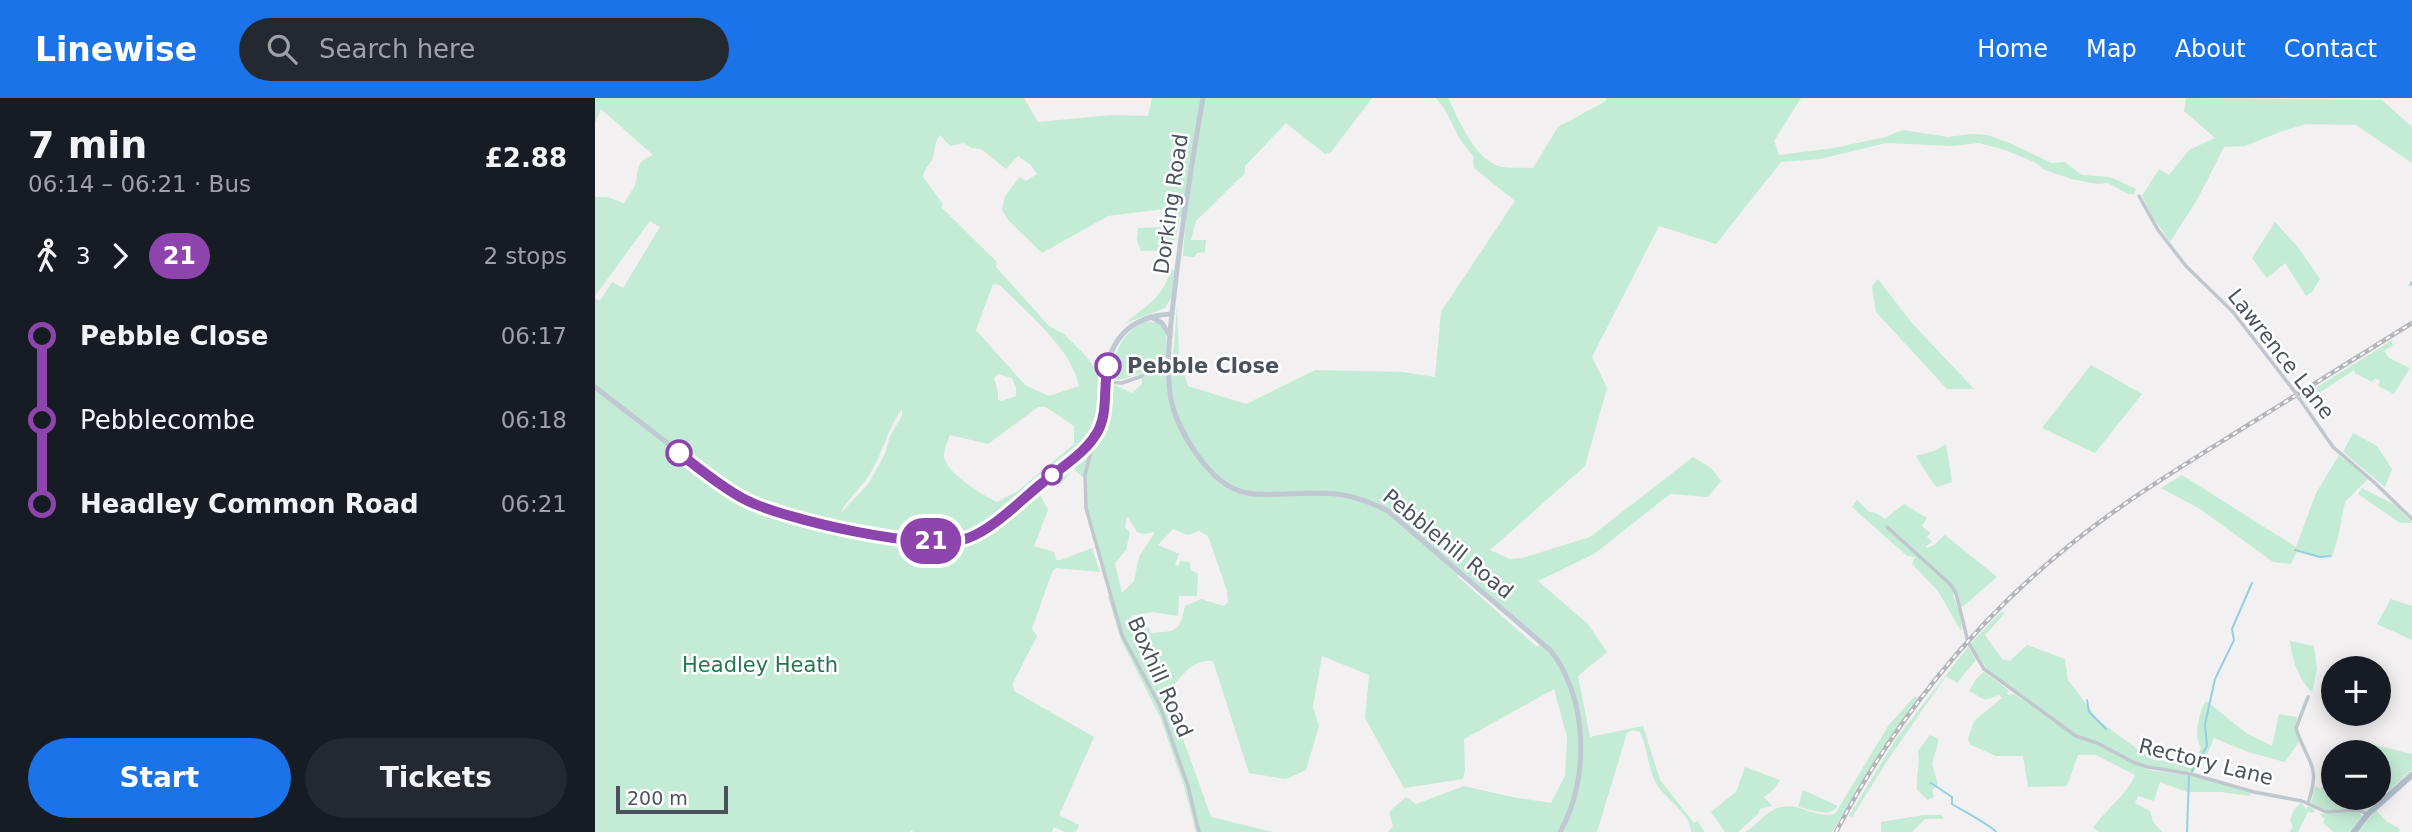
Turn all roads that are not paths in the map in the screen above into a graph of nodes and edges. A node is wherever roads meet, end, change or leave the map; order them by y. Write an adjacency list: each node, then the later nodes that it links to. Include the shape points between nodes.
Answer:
1 (1203, 98): 3 (main road, Dorking Road)
2 (2139, 196): 12 (street, Lawrence Lane, bridge, via 2186,267 2239,319 2333,447)
3 (1172, 314): 4 (main road); 5 (main road, Pebblehill Road)
4 (1150, 317): 5 (main road, via 1162,323); 7 (main road, via 1120,336)
5 (1170, 336): 19 (main road, Pebblehill Road, via 1170,396 1178,421 1186,439 1227,485 1265,494 1345,494 1388,511 1551,651 1571,688 1581,760 1576,798)
6 (1142, 376): 7 (street, via 1122,383)
7 (1105, 382): 9 (main road, via 1104,411)
8 (595, 387): 10 (main road, via 745,500 890,539 950,542 969,538)
9 (1094, 439): 10 (main road); 11 (street, Boxhill Road)
10 (1084, 449): 11 (street)
11 (1091, 452): 18 (street, Boxhill Road, via 1085,475 1086,508 1113,607 1122,635 1160,706)
12 (2412, 519)
13 (1887, 527): 16 (street, Rectory Lane, via 1950,584 1968,642 1984,668 2077,736 2148,767)
14 (2308, 697): 16 (street, via 2296,728 2312,761 2314,785)
15 (2412, 775): 17 (main road)
16 (2308, 803): 17 (street, Rectory Lane, via 2326,812 2358,810)
17 (2368, 814): 20 (main road)
18 (1199, 832)
19 (1560, 832)
20 (2354, 832)

